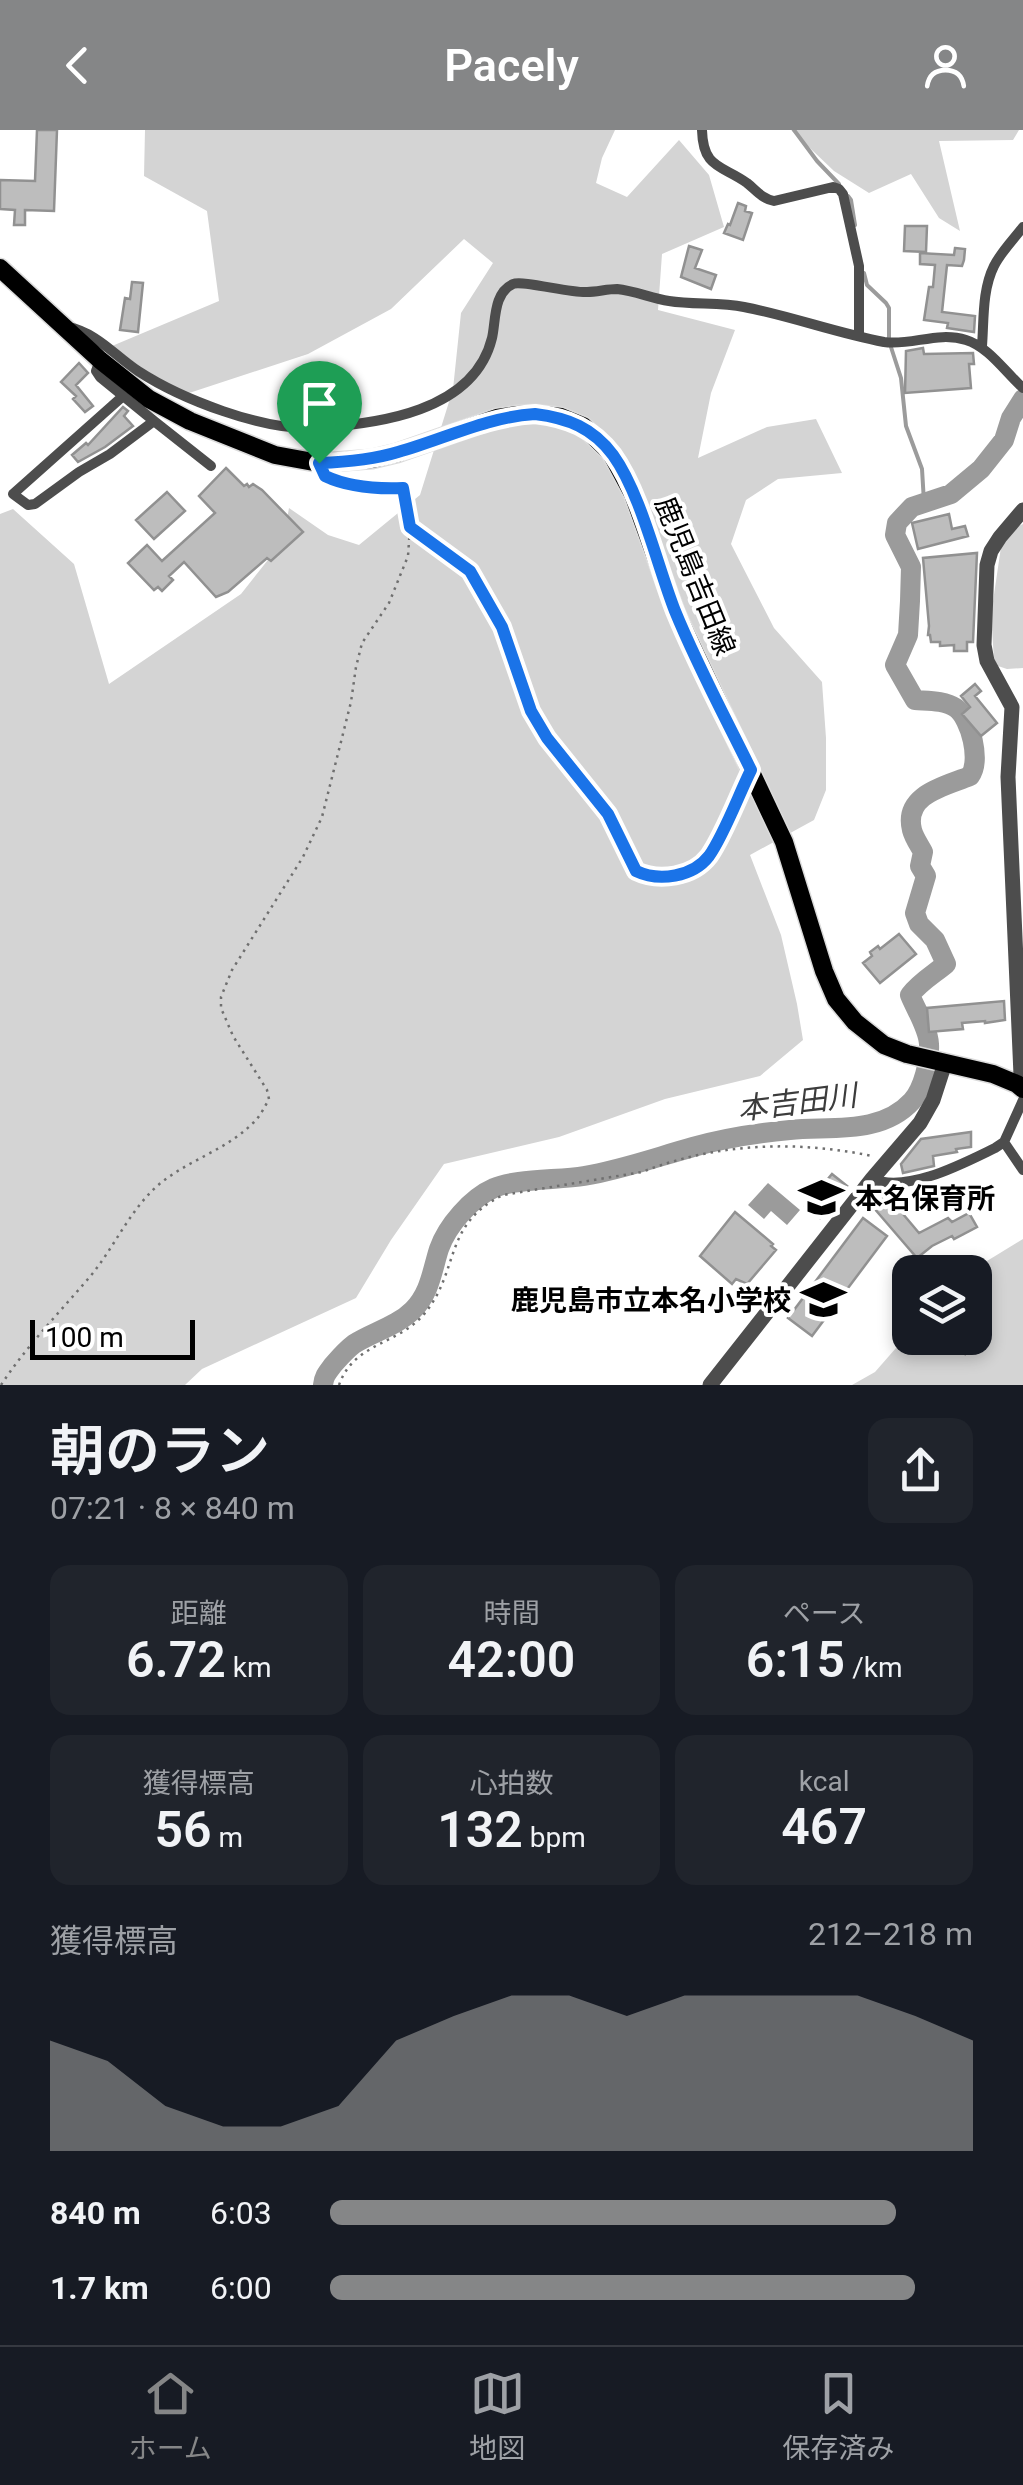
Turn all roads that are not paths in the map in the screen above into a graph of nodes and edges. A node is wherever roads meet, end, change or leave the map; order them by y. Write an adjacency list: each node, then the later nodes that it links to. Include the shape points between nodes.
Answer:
1 (702, 130): 5 (street, via 717,168 765,199 839,188 859,266)
2 (1023, 227): 6 (street, via 992,269)
3 (0, 268): 4 (main road, 鹿児島吉田線)
4 (62, 326): 5 (street, via 91,334 170,391 274,426 311,428 409,414 457,390 484,359 497,305 513,284 743,306); 7 (main road, 鹿児島吉田線)
5 (859, 336): 6 (street, via 892,342 956,336)
6 (982, 346): 8 (street)
7 (100, 360): 9 (street, via 96,371); 13 (main road, 鹿児島吉田線, via 149,400 190,421 274,455 319,463 398,452 517,415 561,417 582,426 611,453 633,494 676,613 784,842 836,999 884,1045)
8 (1021, 386)
9 (122, 397): 10 (street); 10 (street, via 13,494 34,504)
10 (154, 421): 11 (street)
11 (210, 466)
12 (1023, 510): 14 (street, via 991,551 984,645 1012,707 1008,777)
13 (939, 1061): 14 (main road, 鹿児島吉田線, via 993,1074); 17 (street, via 928,1112)
14 (1021, 1091): 15 (street)
15 (1004, 1142): 16 (street); 17 (street, via 932,1177)
16 (1023, 1170)
17 (872, 1179): 18 (street)
18 (710, 1385)

